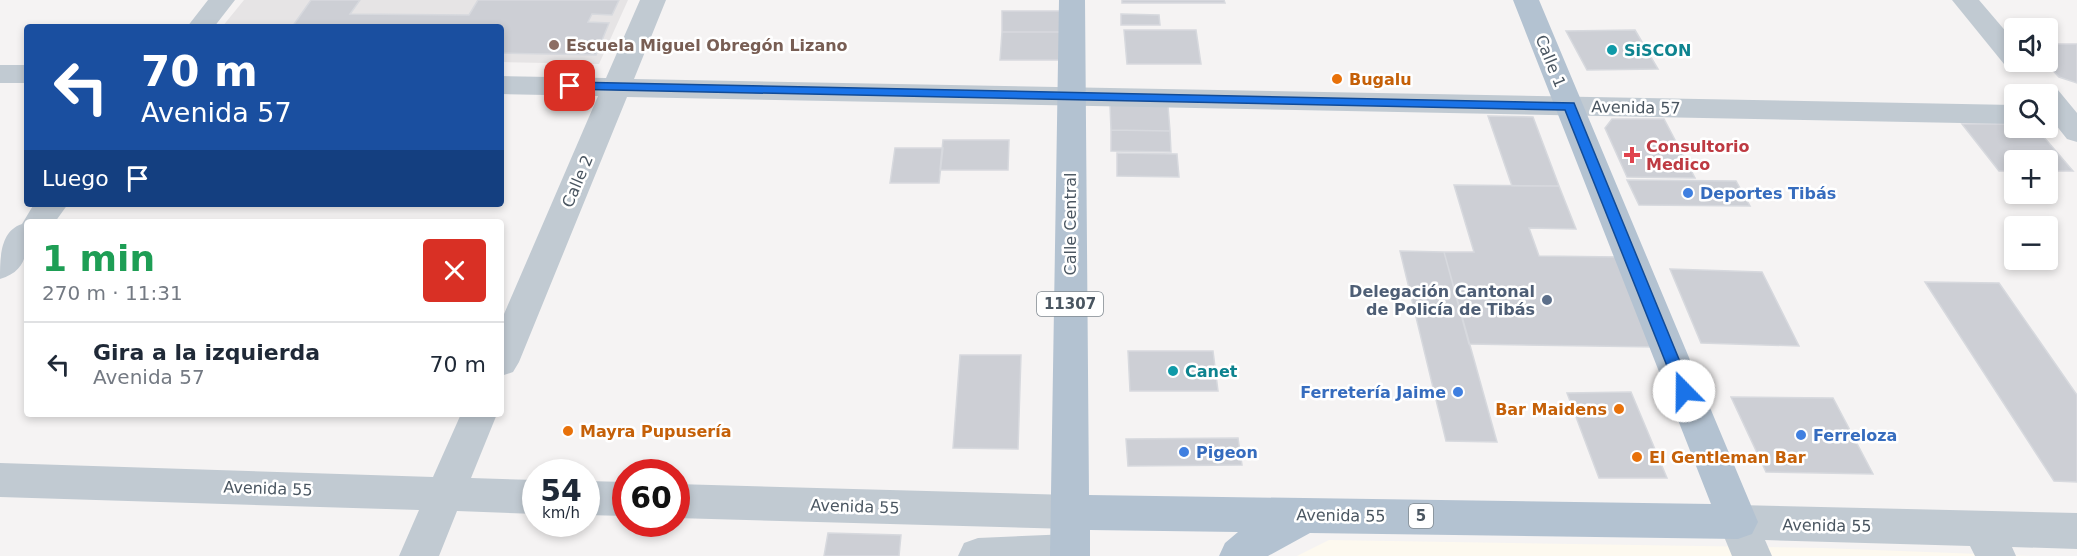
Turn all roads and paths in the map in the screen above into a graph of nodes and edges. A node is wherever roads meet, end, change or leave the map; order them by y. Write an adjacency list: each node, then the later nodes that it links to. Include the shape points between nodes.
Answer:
1 (222, 0): 6 (street)
2 (653, 0): 12 (street, Calle 2)
3 (1072, 0): 13 (main road, Calle Central / 11307)
4 (1526, 0): 14 (main road, Calle 1)
5 (1965, 0): 7 (street)
6 (202, 24)
7 (2004, 46)
8 (2026, 72): 15 (street)
9 (0, 74): 10 (street)
10 (24, 74)
11 (504, 85): 12 (street, Avenida 57)
12 (617, 87): 13 (street, Avenida 57); 21 (street, Calle 2)
13 (1071, 96): 14 (street, Avenida 57); 27 (main road, Calle Central / 11307)
14 (1569, 106): 16 (street, Avenida 57); 30 (main road, Calle 1)
15 (2060, 112)
16 (2004, 115)
17 (50, 207): 18 (street)
18 (40, 219)
19 (24, 238): 20 (street)
20 (0, 267)
21 (504, 355)
22 (478, 417): 24 (street)
23 (0, 480): 24 (street, Avenida 55)
24 (446, 494): 25 (street, Avenida 55); 33 (street)
25 (522, 497)
26 (690, 501): 27 (street, Avenida 55)
27 (1070, 512): 28 (main road, Avenida 55 / 5); 32 (main road, Calle Central)
28 (1308, 514): 30 (main road, Avenida 55 / 5); 35 (main road, 5, via 1248,546)
29 (2077, 531): 31 (street, Avenida 55)
30 (1745, 539): 31 (street, Avenida 55)
31 (1989, 542)
32 (1070, 554): 34 (street)
33 (419, 556)
34 (978, 556)
35 (1239, 556)

